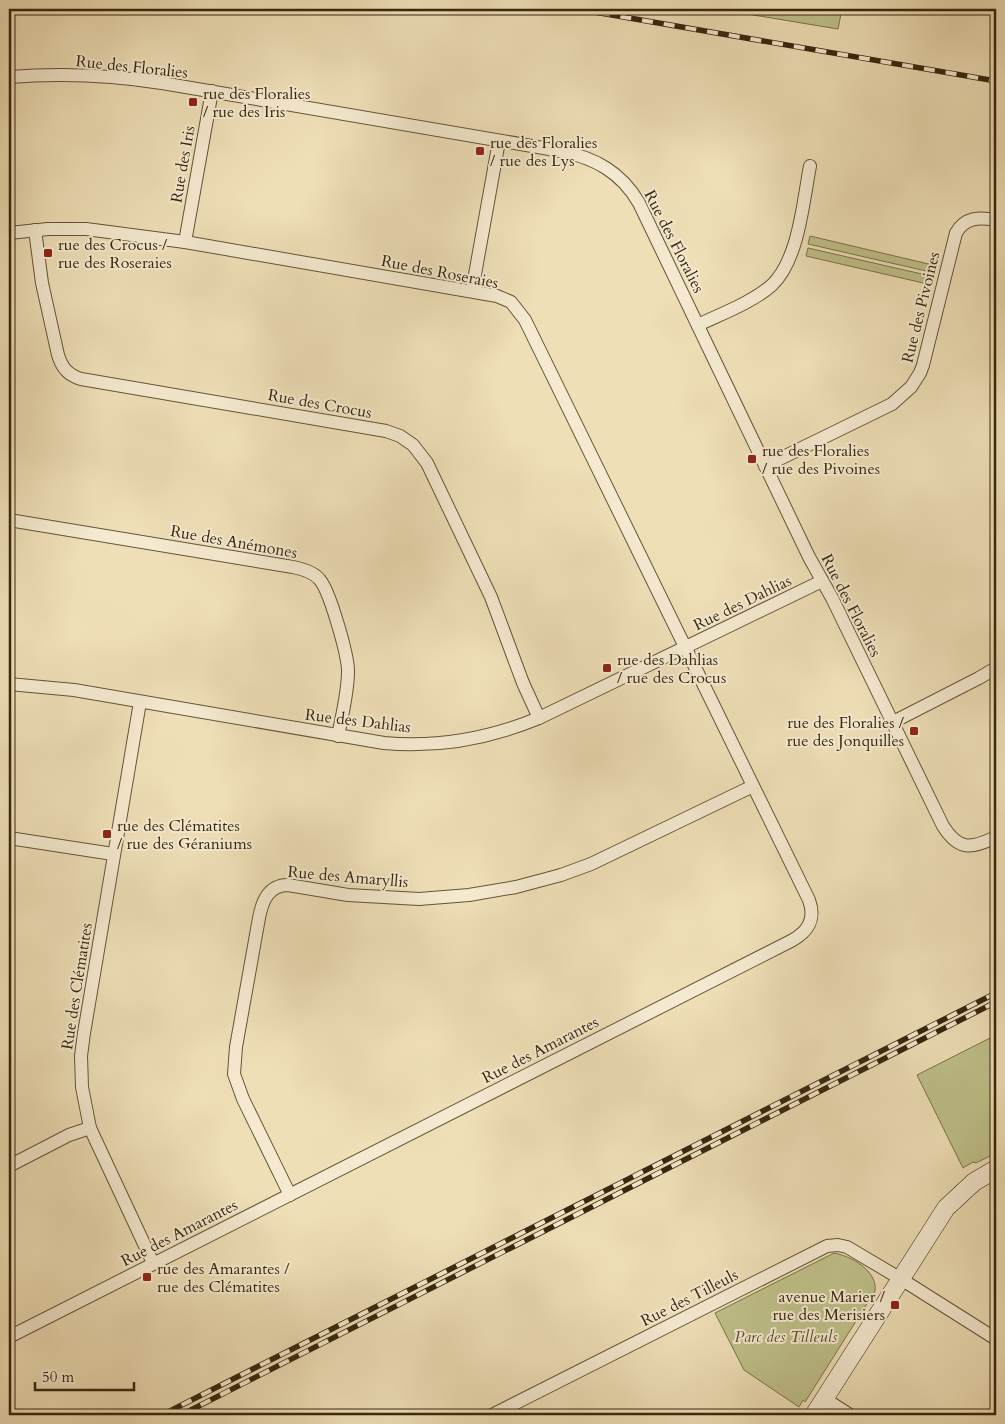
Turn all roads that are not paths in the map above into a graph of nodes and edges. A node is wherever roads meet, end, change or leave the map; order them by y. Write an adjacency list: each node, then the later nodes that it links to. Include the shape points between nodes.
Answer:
1 (9, 78): 2 (street, Rue des Floralies, via 92,76 141,80)
2 (212, 92): 3 (street, Rue des Floralies); 8 (street, Rue des Iris)
3 (499, 141): 9 (street); 10 (street, Rue des Floralies, via 578,154 618,176 639,203)
4 (810, 166): 10 (street, via 795,242 783,272 759,294)
5 (996, 220): 11 (street, Rue des Pivoines, via 973,218 956,233 923,365 905,393 884,407)
6 (35, 230): 7 (street, Rue des Roseraies); 8 (street, Rue des Roseraies, via 98,230); 18 (street, Rue des Crocus, via 42,283 58,356 71,375 386,431 413,444 427,463 492,597)
7 (9, 233)
8 (185, 242): 9 (street, Rue des Roseraies)
9 (472, 291): 14 (street, Rue des Roseraies, via 511,302 525,320)
10 (698, 325): 11 (street, Rue des Floralies)
11 (765, 466): 13 (street, Rue des Floralies)
12 (9, 520): 20 (street, Rue des Anémones, via 293,567 315,575 328,595 347,659 348,678)
13 (822, 581): 14 (street, Rue des Dahlias); 19 (street, Rue des Floralies)
14 (685, 648): 18 (street, Rue des Dahlias); 21 (street, Rue des Amarantes)
15 (996, 668): 19 (street)
16 (9, 684): 17 (street, Rue des Dahlias, via 57,688)
17 (140, 702): 20 (street, Rue des Dahlias); 24 (street, Rue des Clématites)
18 (538, 718): 20 (street, Rue des Dahlias, via 498,734 446,743 398,744)
19 (893, 722): 22 (street, Rue des Floralies, via 949,836 968,846)
20 (338, 736)
21 (753, 786): 28 (street, Rue des Amarantes, via 811,906 810,924 803,933); 28 (street, Rue des Amaryllis, via 591,864 523,886 419,899 354,896 288,885 278,886 270,892 259,918 234,1074)
22 (996, 837)
23 (9, 838): 24 (street)
24 (113, 854): 25 (street, Rue des Clématites, via 82,1045 82,1087)
25 (90, 1128): 26 (street); 29 (street, Rue des Clématites)
26 (9, 1166)
27 (996, 1169): 30 (street, via 974,1182 946,1208)
28 (290, 1195): 29 (street, Rue des Amarantes)
29 (153, 1263): 31 (street, Rue des Amarantes)
30 (901, 1279): 32 (street, Rue des Tilleuls); 33 (street); 34 (street, Rue des Tilleuls, via 846,1247 827,1246)
31 (9, 1337)
32 (996, 1338)
33 (825, 1399): 35 (street); 36 (street)
34 (492, 1415)
35 (814, 1415)
36 (850, 1415)

